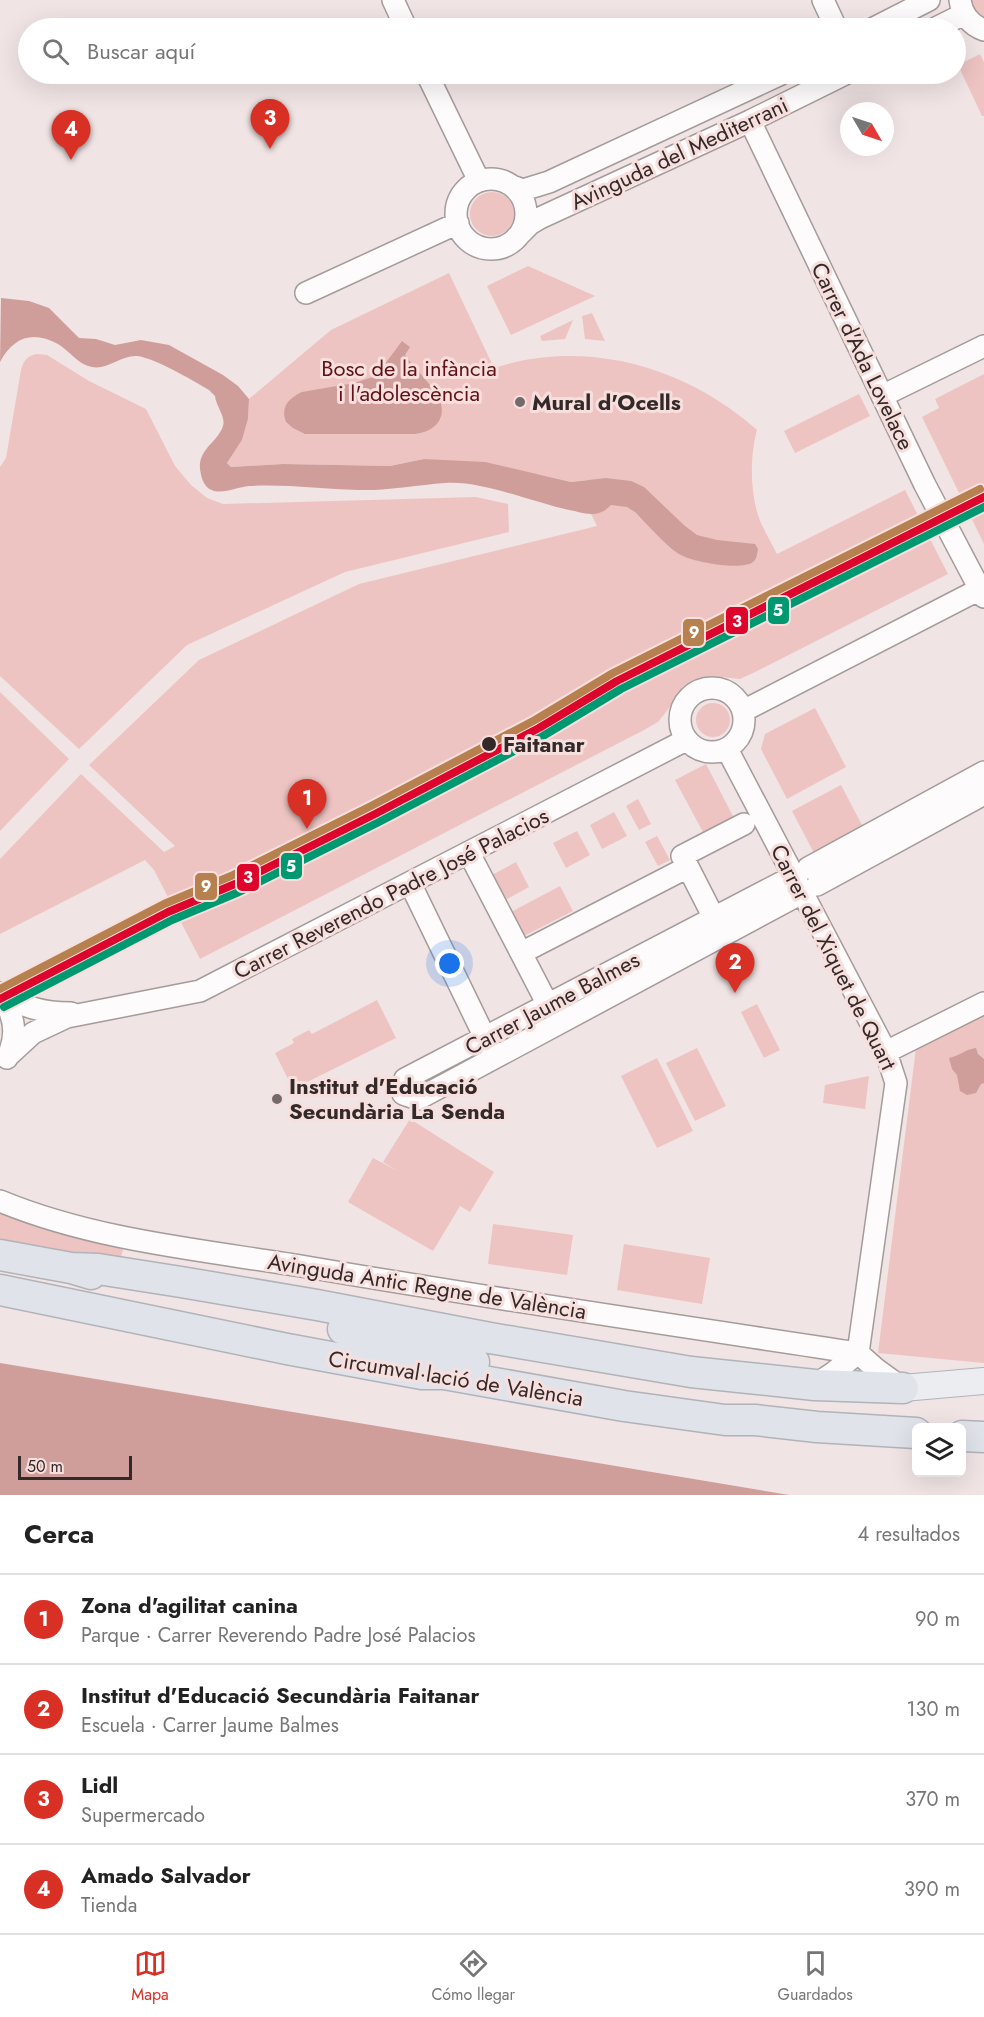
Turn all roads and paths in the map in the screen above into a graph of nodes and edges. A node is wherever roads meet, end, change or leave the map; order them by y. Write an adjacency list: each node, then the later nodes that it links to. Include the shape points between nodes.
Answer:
1 (393, 0): 5 (street)
2 (823, 0): 6 (street)
3 (929, 0): 7 (street)
4 (962, 7): 8 (street); 9 (street, via 975,26)
5 (401, 18)
6 (831, 18)
7 (894, 18)
8 (948, 18)
9 (984, 30)
10 (433, 84): 14 (street)
11 (760, 84): 15 (street, Avinguda del Mediterrani, via 549,182 523,190)
12 (825, 84): 13 (street, Avinguda del Mediterrani)
13 (750, 121): 17 (street, Avinguda del Mediterrani, via 540,218); 20 (street, Carrer d'Ada Lovelace)
14 (479, 181): 15 (street, via 498,179); 16 (street, via 470,186 458,203)
15 (515, 188): 17 (street, via 526,207 523,229)
16 (458, 223): 17 (street, via 462,233 478,246 498,248); 18 (street)
17 (516, 238)
18 (306, 294)
19 (984, 346): 20 (street)
20 (882, 396): 21 (street, Carrer d'Ada Lovelace)
21 (983, 591): 22 (street)
22 (743, 711): 23 (street, via 730,693 708,688 697,692 682,708 681,730); 24 (street, via 740,736)
23 (686, 740): 24 (street, via 710,753); 28 (street, Carrer Reverendo Padre José Palacios)
24 (728, 749): 30 (street, Carrer del Xiquet de Quart)
25 (984, 772): 30 (street, Carrer Jaume Balmes)
26 (984, 794): 30 (street, Carrer Jaume Balmes)
27 (744, 824): 29 (street, via 682,856)
28 (469, 853): 31 (street, Carrer Reverendo Padre José Palacios); 33 (street)
29 (688, 867): 32 (street); 33 (street)
30 (805, 881): 32 (street, Carrer Jaume Balmes); 39 (street, Carrer del Xiquet de Quart); 40 (street, Carrer Jaume Balmes)
31 (410, 884): 37 (street, Carrer Reverendo Padre José Palacios, via 200,991); 38 (street)
32 (714, 918): 36 (street, Carrer Jaume Balmes)
33 (521, 953): 36 (street)
34 (0, 994): 37 (street, Carrer Reverendo Padre José Palacios, via 36,1011); 41 (street, via 14,1021 14,1039)
35 (984, 1003): 39 (street)
36 (548, 1005): 38 (street, Carrer Jaume Balmes)
37 (83, 1013): 41 (street, Carrer Reverendo Padre José Palacios, via 33,1033)
38 (484, 1038): 40 (street); 40 (street, Carrer Jaume Balmes, via 405,1079 403,1094 418,1099)
39 (886, 1053): 46 (street, Carrer del Xiquet de Quart, via 896,1083)
40 (495, 1058)
41 (4, 1061)
42 (0, 1201): 46 (street, Avinguda Antic Regne de València, via 66,1225 152,1241 454,1292)
43 (0, 1256): 44 (highway)
44 (71, 1268): 49 (highway, via 192,1284 691,1372); 53 (highway, via 230,1300 572,1384)
45 (0, 1290): 47 (highway, Circumval·lació de València)
46 (858, 1353): 49 (street); 51 (street)
47 (422, 1374): 53 (highway, Circumval·lació de València, via 444,1374 668,1413); 57 (highway, via 442,1382 633,1416 733,1430)
48 (984, 1381): 50 (main road)
49 (815, 1385): 51 (highway)
50 (939, 1386): 51 (main road); 52 (main road)
51 (903, 1388)
52 (984, 1389)
53 (755, 1420): 54 (highway, Circumval·lació de València)
54 (912, 1433)
55 (966, 1436): 56 (highway)
56 (984, 1437)
57 (912, 1446)
58 (966, 1449): 59 (highway)
59 (984, 1450)

